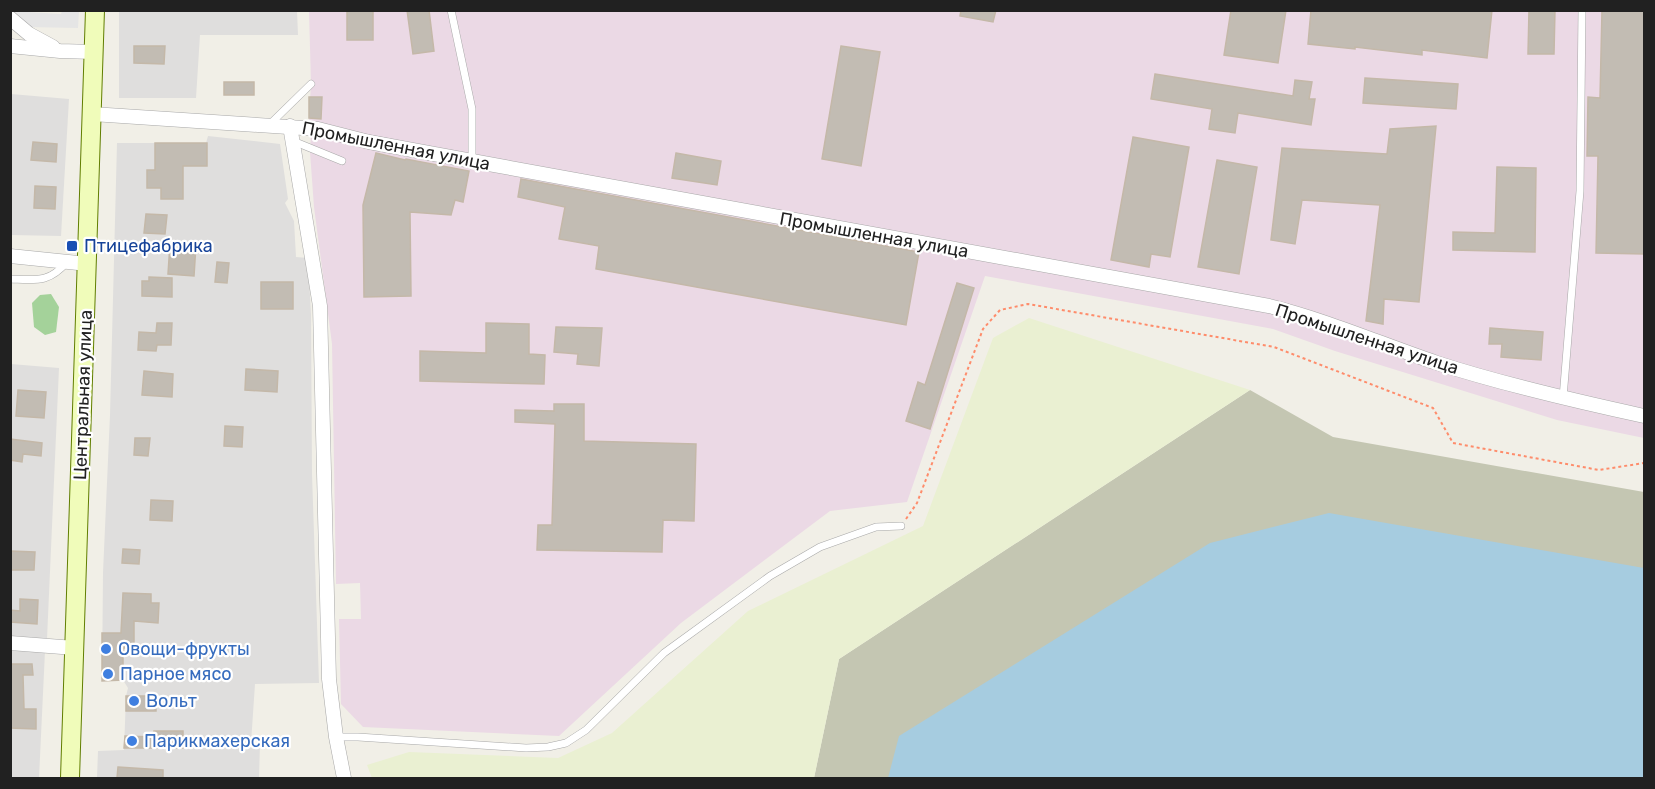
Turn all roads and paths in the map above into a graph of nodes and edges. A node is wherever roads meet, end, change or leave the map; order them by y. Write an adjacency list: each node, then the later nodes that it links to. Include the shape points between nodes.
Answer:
1 (95, 10): 7 (main road, Центральная улица)
2 (451, 10): 14 (lane, via 472,109)
3 (1581, 10): 19 (lane, via 1580,191)
4 (10, 18): 6 (street)
5 (10, 46): 6 (street)
6 (60, 51): 7 (street)
7 (94, 52): 9 (main road, Центральная улица)
8 (311, 84): 10 (lane)
9 (92, 114): 10 (street, Промышленная улица); 17 (main road, Центральная улица)
10 (269, 124): 11 (street, Промышленная улица)
11 (290, 126): 12 (street); 14 (street, Промышленная улица)
12 (293, 141): 13 (lane); 25 (street, via 327,369 329,679)
13 (342, 161)
14 (472, 161): 19 (street, Промышленная улица, via 1269,306 1452,367)
15 (10, 256): 16 (street)
16 (67, 262): 17 (street); 18 (lane, via 48,278)
17 (88, 264): 24 (main road, Центральная улица)
18 (10, 279)
19 (1563, 398): 20 (street, Промышленная улица)
20 (1644, 416)
21 (1644, 463): 22 (path, via 1599,470 1453,443 1433,408 1274,348 1028,304 1000,310 983,329 917,503)
22 (901, 526): 25 (lane, via 876,527 820,547 770,576 664,653 586,730 566,743 526,747)
23 (10, 643): 24 (street)
24 (75, 648): 26 (main road, Центральная улица)
25 (336, 737): 27 (street)
26 (70, 778)
27 (344, 778)

